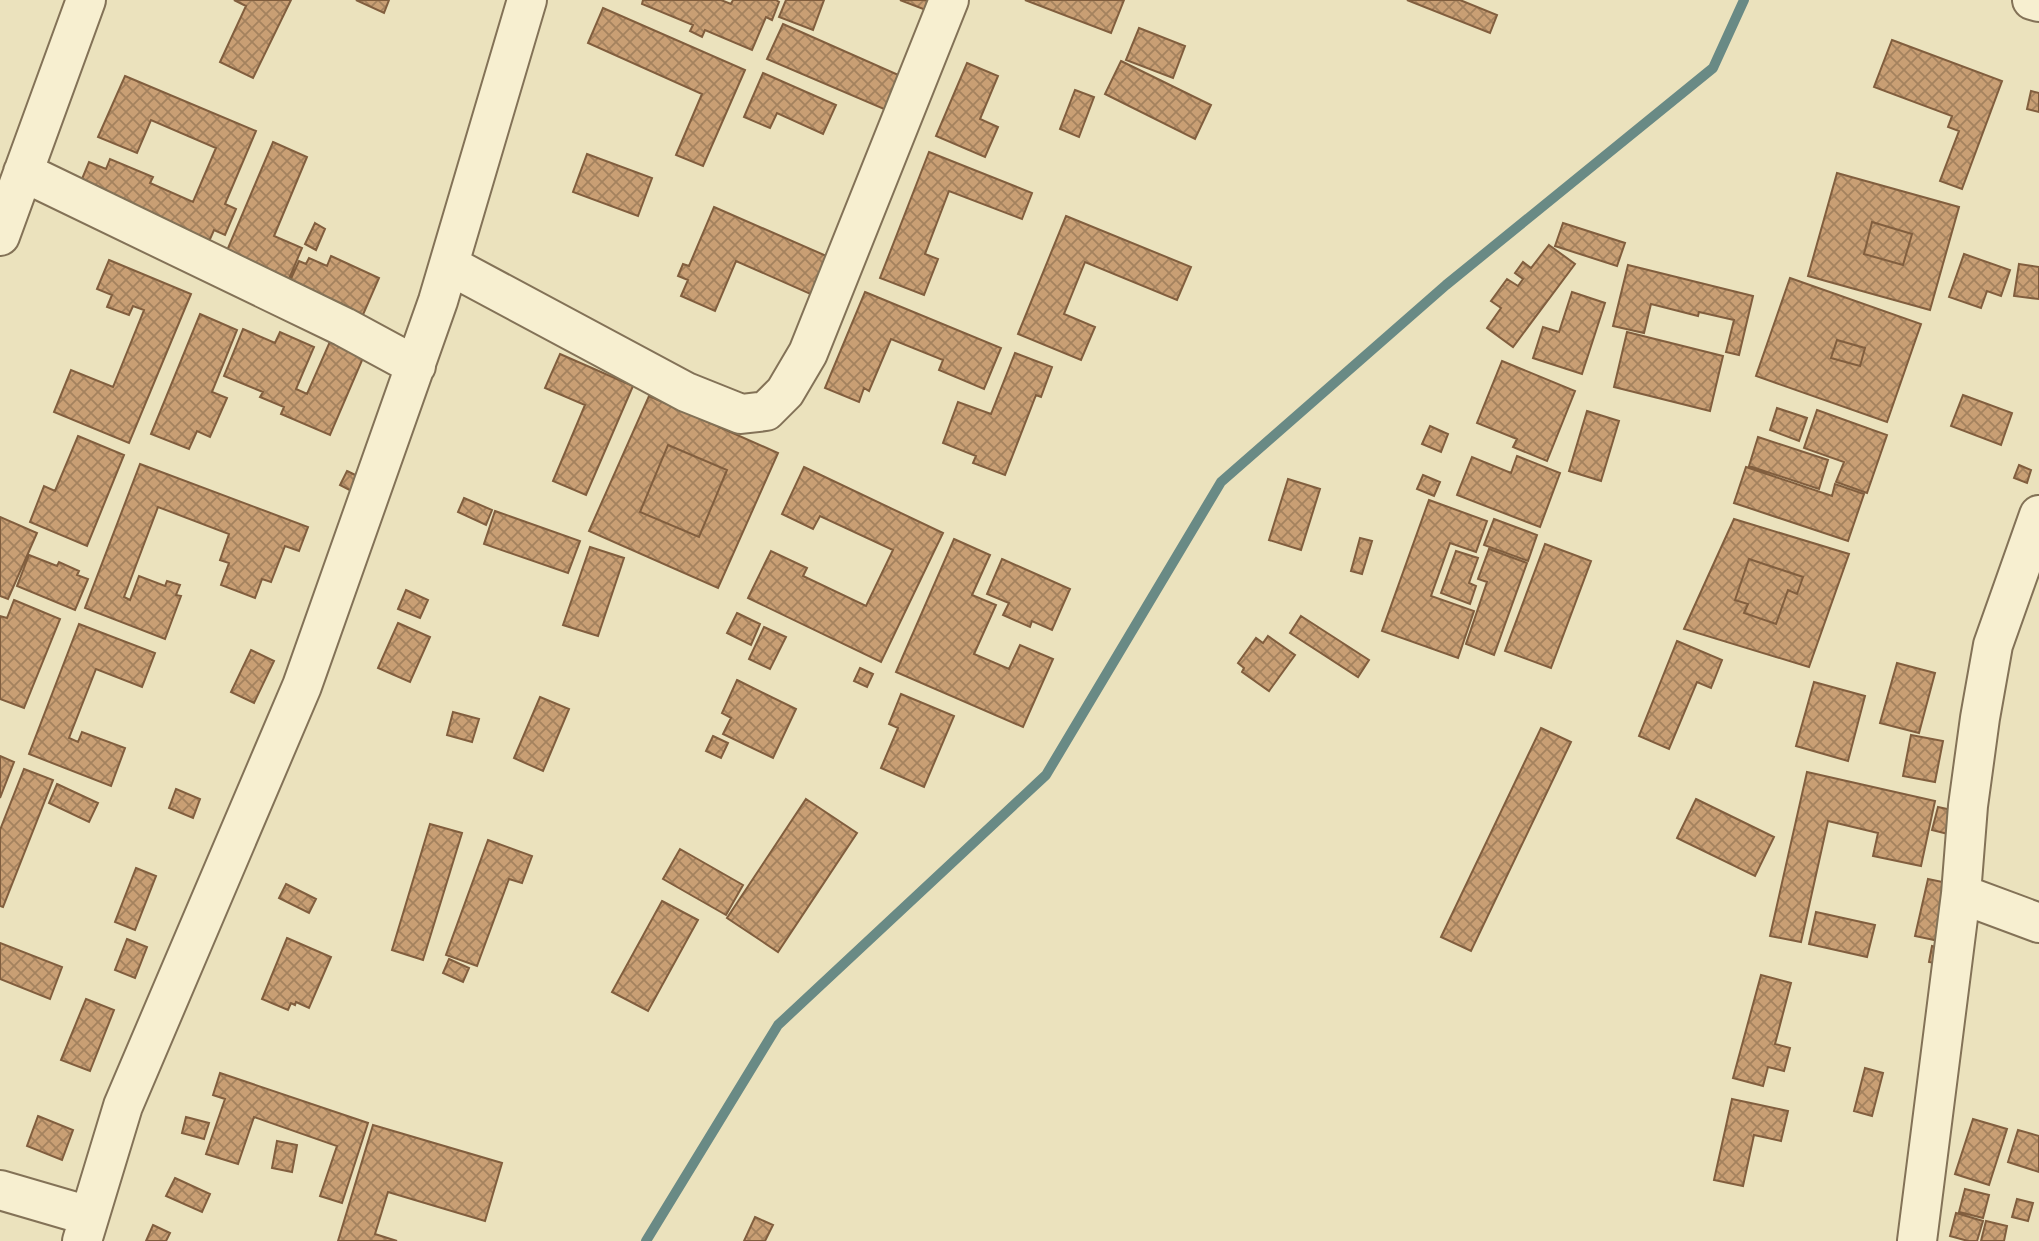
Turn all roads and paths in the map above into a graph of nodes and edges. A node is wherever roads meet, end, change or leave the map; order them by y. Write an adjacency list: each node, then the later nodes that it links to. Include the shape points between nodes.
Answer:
1 (86, 0): 6 (street)
2 (527, 0): 8 (street)
3 (948, 0): 8 (street, via 808,353 785,392 766,411 741,414 686,392)
4 (2032, 0): 5 (street)
5 (2039, 2)
6 (23, 172): 7 (street); 9 (street)
7 (0, 236)
8 (449, 265): 9 (street)
9 (416, 366): 14 (street, via 302,686 123,1106)
10 (2039, 515): 11 (street, via 1993,645 1968,806)
11 (1961, 894): 12 (street); 15 (street)
12 (2039, 923)
13 (0, 1190): 14 (street)
14 (86, 1229)
15 (1918, 1241)

